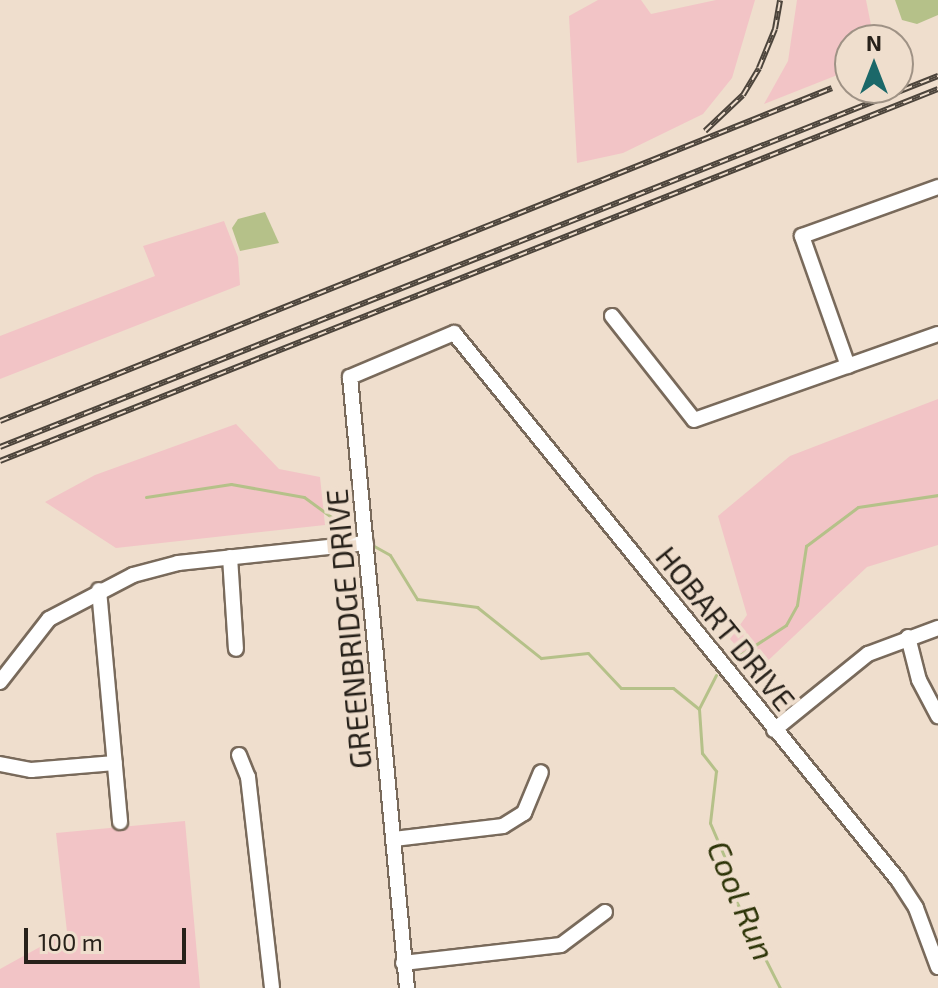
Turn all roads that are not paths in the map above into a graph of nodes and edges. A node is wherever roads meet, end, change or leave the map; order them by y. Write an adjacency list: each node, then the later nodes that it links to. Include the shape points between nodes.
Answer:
1 (938, 187): 5 (street, via 802,236)
2 (612, 316): 5 (street, via 694,420)
3 (454, 333): 6 (street, GREENBRIDGE DRIVE, via 350,377); 14 (street, HOBART DRIVE)
4 (938, 334): 5 (street)
5 (848, 366)
6 (366, 543): 7 (street); 20 (street, GREENBRIDGE DRIVE)
7 (230, 557): 8 (street, via 156,567); 11 (street)
8 (99, 590): 12 (street, via 49,619); 16 (street)
9 (938, 628): 10 (street)
10 (908, 637): 13 (street, via 919,680); 14 (street, via 868,654)
11 (236, 649)
12 (0, 682)
13 (938, 716)
14 (774, 730): 23 (street, HOBART DRIVE, via 909,895)
15 (239, 755): 24 (street, via 248,777)
16 (115, 763): 17 (street, via 31,770); 19 (street)
17 (0, 764)
18 (541, 772): 20 (street, via 524,813 503,826)
19 (120, 822)
20 (394, 839): 22 (street, GREENBRIDGE DRIVE)
21 (605, 912): 22 (street, via 561,945)
22 (403, 963): 25 (street, GREENBRIDGE DRIVE)
23 (938, 967)
24 (272, 988)
25 (407, 988)

